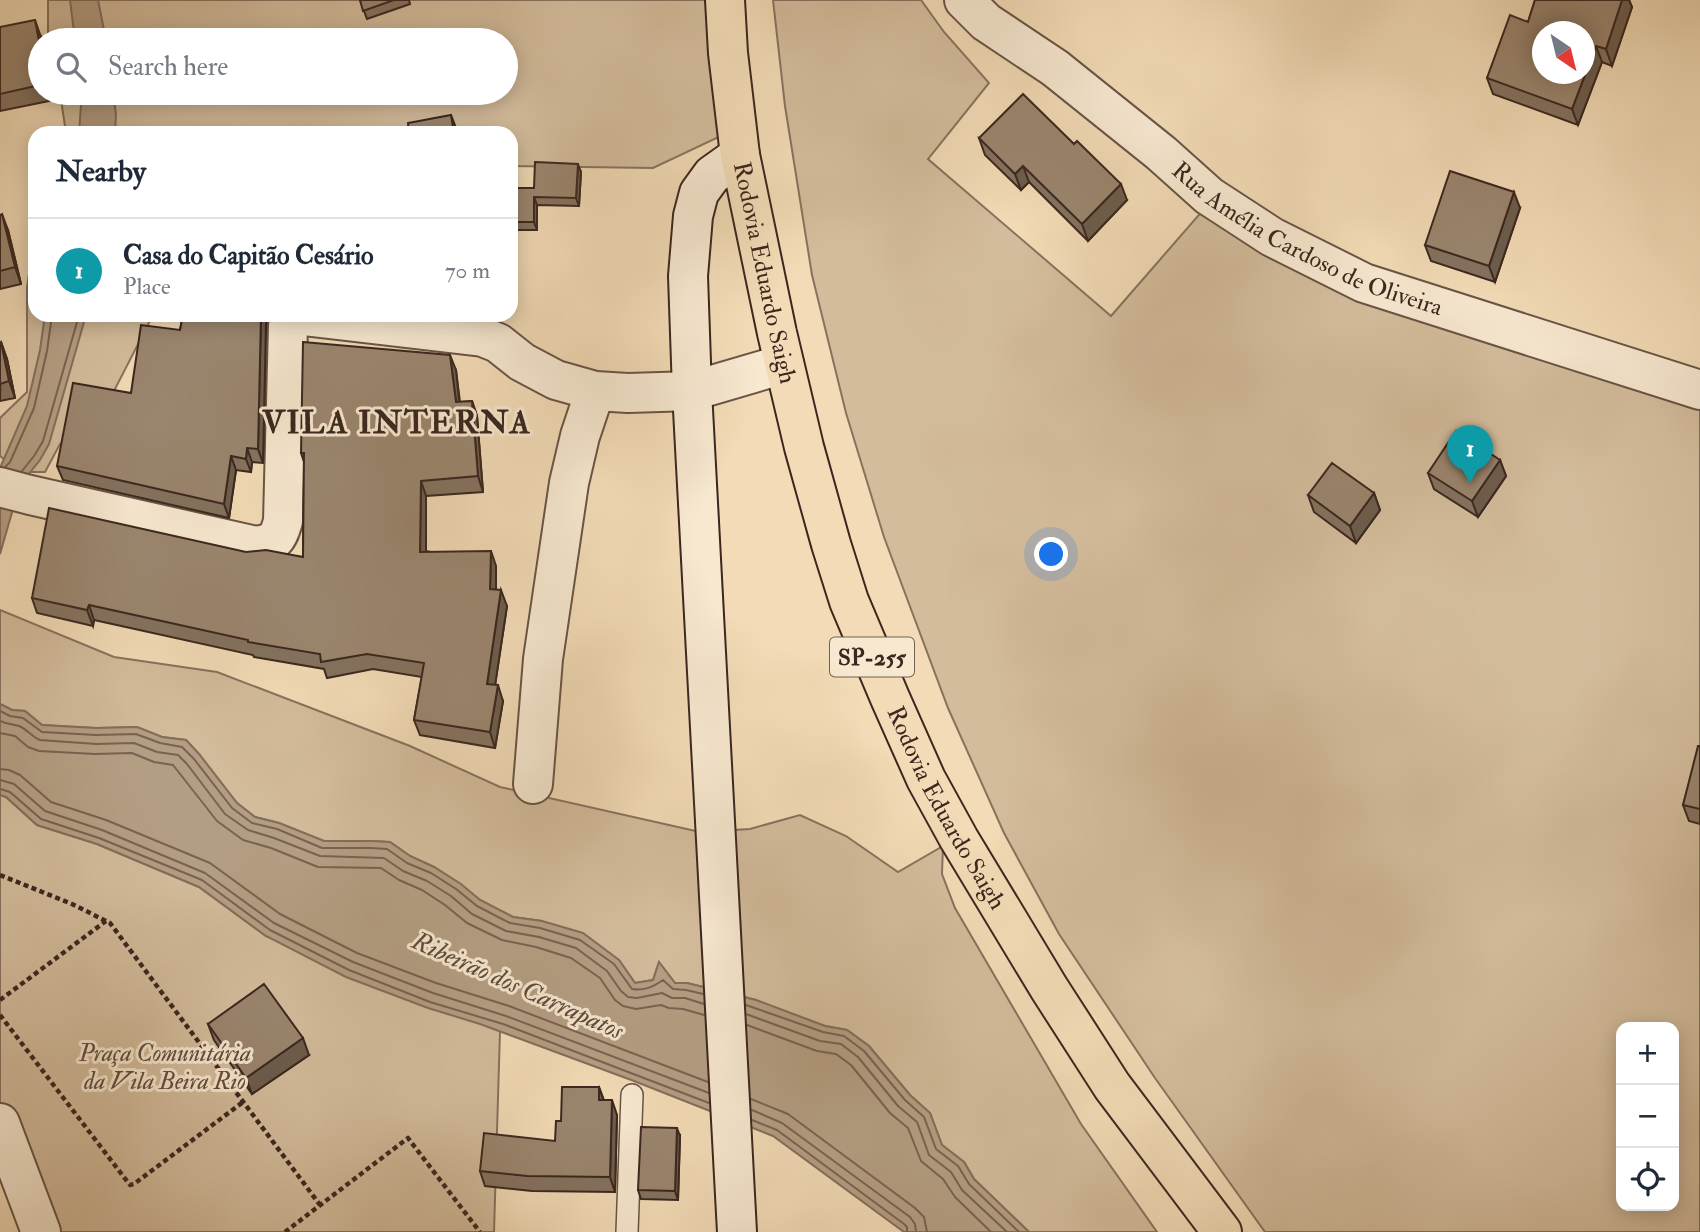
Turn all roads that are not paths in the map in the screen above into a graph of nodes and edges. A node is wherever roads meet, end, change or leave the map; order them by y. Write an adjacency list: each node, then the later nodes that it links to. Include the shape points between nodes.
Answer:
1 (725, 0): 3 (highway, Rodovia Eduardo Saigh / SP-255)
2 (964, 0): 7 (street, Rua Amélia Cardoso de Oliveira, via 985,22 1065,76 1209,196 1272,237 1364,283)
3 (740, 155): 6 (highway, Rodovia Eduardo Saigh / SP-255); 9 (street, via 712,175 699,193 693,216 688,276)
4 (290, 322): 10 (street, via 283,521 279,536 270,544 257,546)
5 (355, 322): 8 (street, via 484,337 556,380)
6 (784, 364): 9 (street); 17 (highway, Rodovia Eduardo Saigh / SP-255, via 849,601 926,779 1112,1086)
7 (1700, 390)
8 (595, 391): 9 (street); 11 (street, via 567,495 543,659)
9 (692, 391): 16 (street)
10 (15, 491)
11 (533, 784)
12 (632, 1096): 15 (lane)
13 (0, 1123): 14 (street)
14 (41, 1232)
15 (627, 1232)
16 (737, 1232)
17 (1222, 1232)

